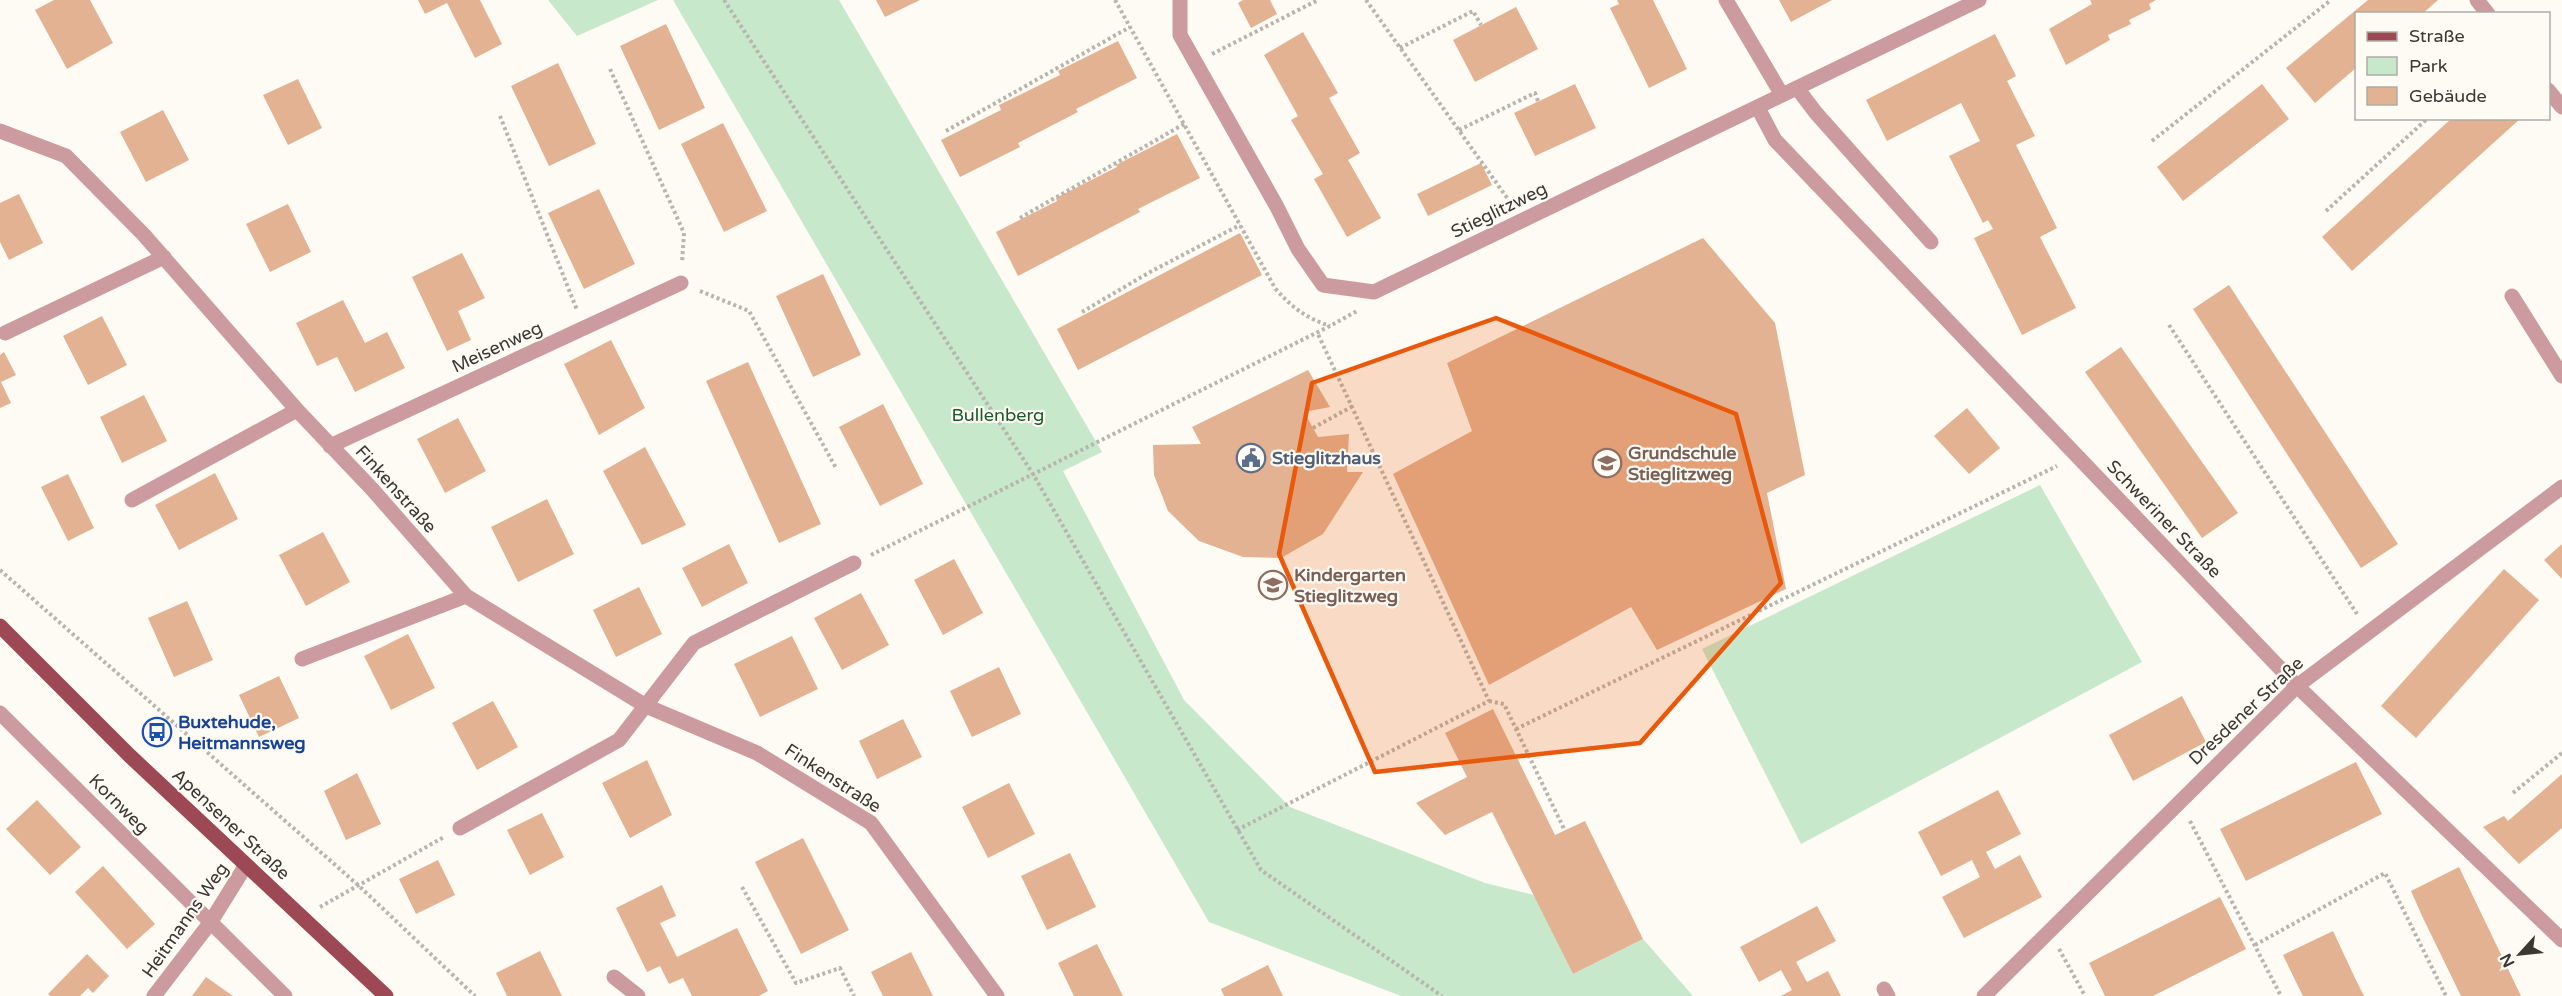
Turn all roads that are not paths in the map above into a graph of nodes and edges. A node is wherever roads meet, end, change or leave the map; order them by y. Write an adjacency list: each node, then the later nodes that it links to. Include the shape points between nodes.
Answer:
1 (1180, 0): 10 (street, Stieglitzweg, via 1180,35 1298,249 1323,285 1374,292)
2 (1726, 0): 8 (street)
3 (1979, 0): 6 (street, Stieglitzweg)
4 (2477, 0): 5 (street)
5 (2486, 12)
6 (1797, 88): 8 (street, Stieglitzweg); 12 (street)
7 (2550, 92): 9 (street)
8 (1782, 95): 10 (street, Stieglitzweg)
9 (2562, 107)
10 (1758, 108): 26 (street, Schweriner Straße, via 1775,140)
11 (0, 131): 13 (street, Finkenstraße, via 66,156)
12 (1931, 242)
13 (164, 257): 16 (street); 18 (street, Finkenstraße)
14 (681, 283): 19 (street, Meisenweg)
15 (2512, 296): 17 (street)
16 (5, 333)
17 (2562, 376)
18 (297, 410): 19 (street, Finkenstraße); 21 (street)
19 (330, 446): 23 (street, Finkenstraße)
20 (2562, 487): 26 (street, Dresdener Straße)
21 (132, 500)
22 (854, 563): 27 (street, via 694,643)
23 (466, 596): 25 (street); 27 (street, Finkenstraße)
24 (0, 626): 30 (main road, Apensener Straße)
25 (302, 659)
26 (2297, 686): 32 (street, Schweriner Straße); 39 (street, Dresdener Straße)
27 (646, 706): 29 (street, via 619,740); 38 (street, Finkenstraße, via 757,753 870,823)
28 (0, 713): 31 (street, Kornweg)
29 (460, 828)
30 (246, 865): 31 (street, Heitmanns Weg); 36 (main road, Apensener Straße)
31 (210, 923): 34 (street, Heitmanns Weg); 35 (street, Kornweg)
32 (2562, 940)
33 (614, 977): 37 (street)
34 (154, 996)
35 (285, 996)
36 (386, 996)
37 (638, 996)
38 (997, 996)
39 (1984, 996)

